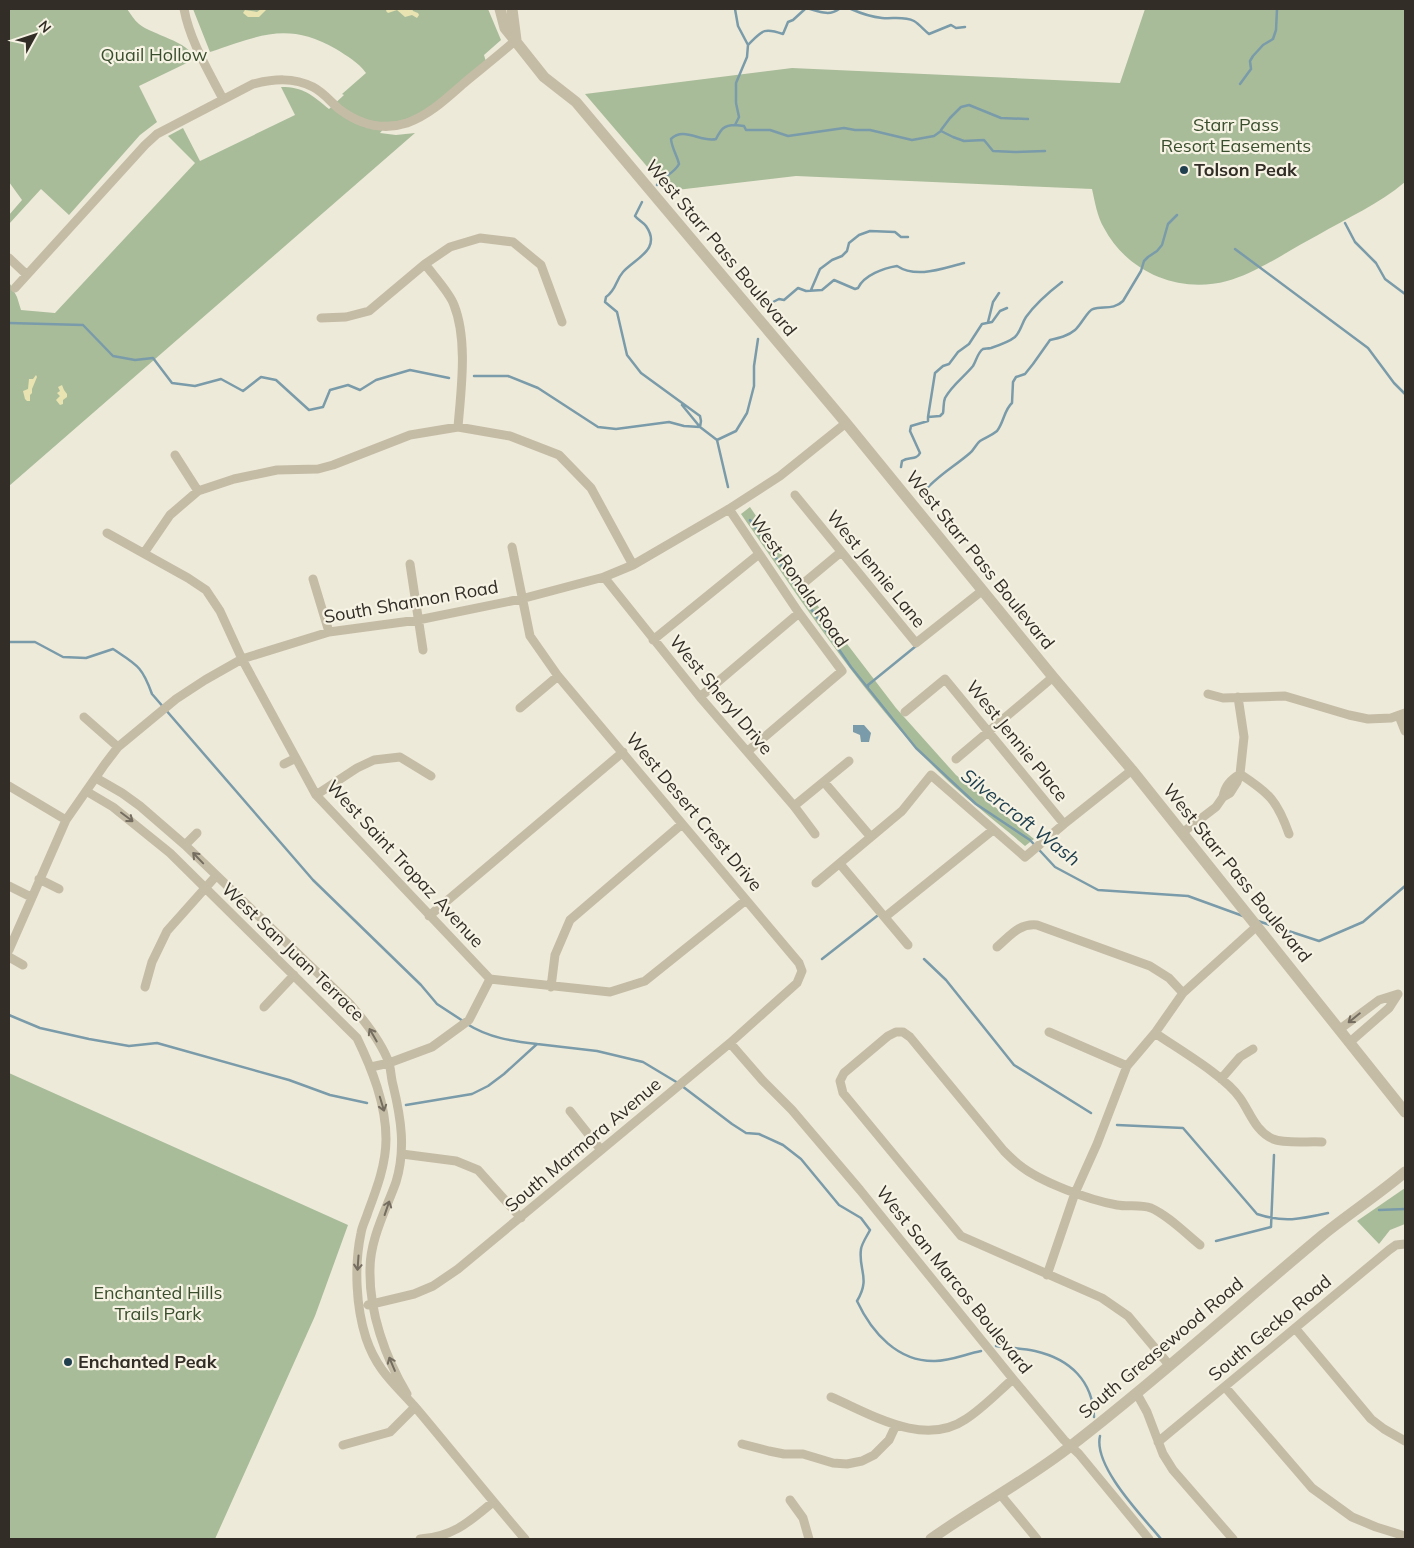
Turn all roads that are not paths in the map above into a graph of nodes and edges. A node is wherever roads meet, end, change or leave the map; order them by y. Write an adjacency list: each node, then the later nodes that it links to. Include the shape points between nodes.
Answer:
1 (184, 9): 5 (street, via 191,35)
2 (500, 9): 4 (street, West Starr Pass Boulevard, via 505,28)
3 (512, 9): 4 (street)
4 (516, 40): 5 (street, via 430,112 407,123 373,126 356,120 314,88 288,80 253,84); 12 (street, West Starr Pass Boulevard, via 544,76 576,102)
5 (223, 99): 8 (street, via 157,134)
6 (9, 258): 8 (street)
7 (425, 264): 10 (street, via 369,311 346,317); 11 (street, via 450,247 480,238 513,242 541,265); 13 (street, via 454,303 460,327 462,369)
8 (27, 275): 9 (street)
9 (15, 288)
10 (321, 318)
11 (562, 322)
12 (846, 422): 17 (street, South Shannon Road, via 780,476); 28 (street, West Starr Pass Boulevard)
13 (458, 427): 15 (street, via 410,434 318,469 277,470 234,479); 24 (street, via 510,436 559,455 592,488)
14 (175, 455): 15 (street)
15 (198, 492): 21 (street, via 170,514)
16 (796, 495): 20 (street, West Jennie Lane)
17 (729, 509): 22 (street, West Ronald Road); 24 (street, South Shannon Road)
18 (107, 532): 21 (street, West Saint Tropaz Avenue)
19 (512, 547): 29 (street, West Desert Crest Drive)
20 (841, 552): 27 (street); 28 (street, West Jennie Lane, via 916,643)
21 (144, 553): 35 (street, West Saint Tropaz Avenue, via 206,590 220,611)
22 (759, 554): 30 (street, West Ronald Road); 33 (street)
23 (410, 564): 31 (street)
24 (634, 565): 25 (street, South Shannon Road)
25 (604, 577): 29 (street, South Shannon Road); 33 (street, West Sheryl Drive)
26 (313, 579): 32 (street)
27 (805, 582)
28 (983, 590): 37 (street, West Starr Pass Boulevard)
29 (521, 599): 31 (street, South Shannon Road); 36 (street, West Desert Crest Drive, via 530,636)
30 (799, 613): 39 (street); 48 (street, West Ronald Road, via 842,671)
31 (418, 620): 32 (street, South Shannon Road); 34 (street)
32 (329, 632): 35 (street, South Shannon Road)
33 (653, 640): 39 (street, West Sheryl Drive)
34 (423, 650)
35 (242, 659): 47 (street, South Shannon Road, via 176,699); 50 (street, West Saint Tropaz Avenue)
36 (558, 676): 41 (street); 49 (street, West Desert Crest Drive)
37 (1053, 677): 45 (street); 54 (street, West Starr Pass Boulevard)
38 (1208, 694): 40 (street)
39 (700, 697): 48 (street, West Sheryl Drive)
40 (1238, 697): 43 (street, via 1285,696 1368,719); 55 (street, via 1244,737)
41 (520, 708)
42 (905, 712): 45 (street, West Jennie Place, via 945,679)
43 (1402, 714): 46 (street)
44 (84, 717): 47 (street)
45 (989, 731): 51 (street); 65 (street, West Jennie Place)
46 (1405, 731)
47 (118, 747): 57 (street, South Shannon Road)
48 (748, 751): 62 (street, West Sheryl Drive)
49 (623, 752): 64 (street, West Desert Crest Drive); 82 (street)
50 (296, 758): 53 (street); 61 (street, West Saint Tropaz Avenue)
51 (956, 758)
52 (849, 761): 58 (street)
53 (284, 764)
54 (1132, 770): 65 (street); 67 (street, West Starr Pass Boulevard)
55 (1240, 774): 67 (street, via 1230,793); 70 (street, via 1264,790 1275,803)
56 (431, 776): 61 (street, via 400,757 374,760)
57 (96, 778): 60 (street, South Shannon Road); 72 (street, West San Juan Terrace, via 140,806)
58 (824, 782): 62 (street); 71 (street)
59 (9, 786): 63 (street)
60 (86, 792): 63 (street, South Shannon Road); 78 (street, West San Juan Terrace, one-way to 78, via 141,828)
61 (316, 795): 82 (street, West Saint Tropaz Avenue)
62 (794, 806): 69 (street, West Sheryl Drive)
63 (66, 820): 75 (street, South Shannon Road)
64 (682, 824): 81 (street, West Desert Crest Drive); 93 (street, via 570,920 555,955)
65 (1064, 824): 66 (street, via 1025,857)
66 (993, 830): 71 (street, via 931,775 902,811); 83 (street)
67 (1182, 832): 84 (street, West Starr Pass Boulevard)
68 (197, 833): 72 (street)
69 (815, 834)
70 (1289, 834)
71 (870, 836): 73 (street)
72 (186, 845): 74 (street, West San Juan Terrace, one-way to 72)
73 (840, 864): 76 (street); 83 (street)
74 (216, 876): 78 (street); 106 (street, West San Juan Terrace, one-way to 74, via 370,1030 349,1003)
75 (39, 878): 79 (street); 80 (street, South Shannon Road)
76 (816, 883)
77 (9, 886): 80 (street)
78 (204, 888): 91 (street, West San Juan Terrace); 94 (street, via 167,931 152,962)
79 (59, 889)
80 (31, 897): 87 (street, South Shannon Road)
81 (746, 900): 90 (street, West Desert Crest Drive); 93 (street, via 645,981 610,992)
82 (429, 916): 92 (street, West Saint Tropaz Avenue)
83 (885, 917): 85 (street)
84 (1257, 926): 95 (street); 100 (street, West Starr Pass Boulevard)
85 (908, 944)
86 (997, 947): 95 (street, via 1028,922 1150,966 1169,978)
87 (9, 950)
88 (9, 957): 89 (street)
89 (23, 966)
90 (806, 971): 103 (street, South Marmora Avenue)
91 (294, 975): 97 (street); 108 (street, West San Juan Terrace, via 357,1038)
92 (490, 979): 93 (street); 106 (street, via 469,1020 432,1047)
93 (551, 986)
94 (145, 987)
95 (1183, 993): 102 (street)
96 (1402, 994): 98 (street, via 1379,1000); 99 (street)
97 (264, 1007)
98 (1369, 1007): 99 (street); 100 (street, one-way to 100)
99 (1378, 1017): 104 (street)
100 (1340, 1029): 104 (street, West Starr Pass Boulevard)
101 (1049, 1032): 107 (street)
102 (1154, 1033): 107 (street); 109 (street)
103 (730, 1042): 113 (street, South Marmora Avenue); 125 (street, West San Marcos Boulevard, via 860,1190)
104 (1350, 1042): 111 (street, West Starr Pass Boulevard)
105 (1254, 1049): 109 (street, via 1240,1057)
106 (388, 1063): 108 (street); 114 (street, West San Juan Terrace, via 400,1111)
107 (1127, 1066): 116 (street)
108 (371, 1067): 122 (street, West San Juan Terrace, one-way to 122, via 384,1112 386,1139 377,1188 361,1233 357,1274)
109 (1221, 1079): 112 (street, via 1240,1098 1264,1134 1280,1140)
110 (570, 1111): 113 (street)
111 (1405, 1112)
112 (1322, 1142)
113 (601, 1150): 117 (street, South Marmora Avenue)
114 (402, 1154): 117 (street, via 456,1161 478,1170); 121 (street, West San Juan Terrace, one-way to 114, via 370,1268 375,1238)
115 (1405, 1172): 124 (street, South Greasewood Road, via 1326,1233)
116 (1075, 1193): 119 (street, via 1118,1206 1150,1208); 120 (street); 120 (street, via 1017,1164 903,1029 888,1036 837,1081 843,1093 961,1236)
117 (521, 1218): 121 (street, South Marmora Avenue, via 433,1286)
118 (1405, 1244): 123 (street, South Gecko Road, via 1389,1250)
119 (1200, 1245)
120 (1047, 1274): 124 (street, via 1102,1298 1128,1316)
121 (373, 1304): 122 (street, South Marmora Avenue); 129 (street, West San Juan Terrace, one-way to 121, via 386,1351)
122 (360, 1305): 129 (street, West San Juan Terrace, via 373,1355 391,1382)
123 (1294, 1328): 126 (street, South Gecko Road); 131 (street, via 1371,1419)
124 (1170, 1366): 127 (street, South Greasewood Road)
125 (1013, 1379): 130 (street, via 965,1420 928,1430); 135 (street, West San Marcos Boulevard)
126 (1225, 1387): 132 (street, South Gecko Road); 139 (street, via 1302,1478 1324,1499 1363,1522)
127 (1138, 1394): 132 (street); 135 (street, South Greasewood Road)
128 (831, 1397): 130 (street)
129 (415, 1407): 134 (street, via 390,1432); 138 (street, West San Juan Terrace)
130 (896, 1425): 133 (street, via 889,1440 874,1455 847,1464)
131 (1405, 1441)
132 (1158, 1442): 146 (street, via 1174,1470)
133 (742, 1444)
134 (343, 1445)
135 (1071, 1446): 136 (street, South Greasewood Road); 145 (street, West San Marcos Boulevard)
136 (1000, 1494): 143 (street, South Greasewood Road); 144 (street)
137 (790, 1500): 142 (street, via 803,1518)
138 (492, 1502): 140 (street, via 450,1534); 141 (street, West San Juan Terrace)
139 (1405, 1536)
140 (420, 1539)
141 (525, 1539)
142 (808, 1539)
143 (931, 1539)
144 (1037, 1539)
145 (1149, 1539)
146 (1233, 1539)

